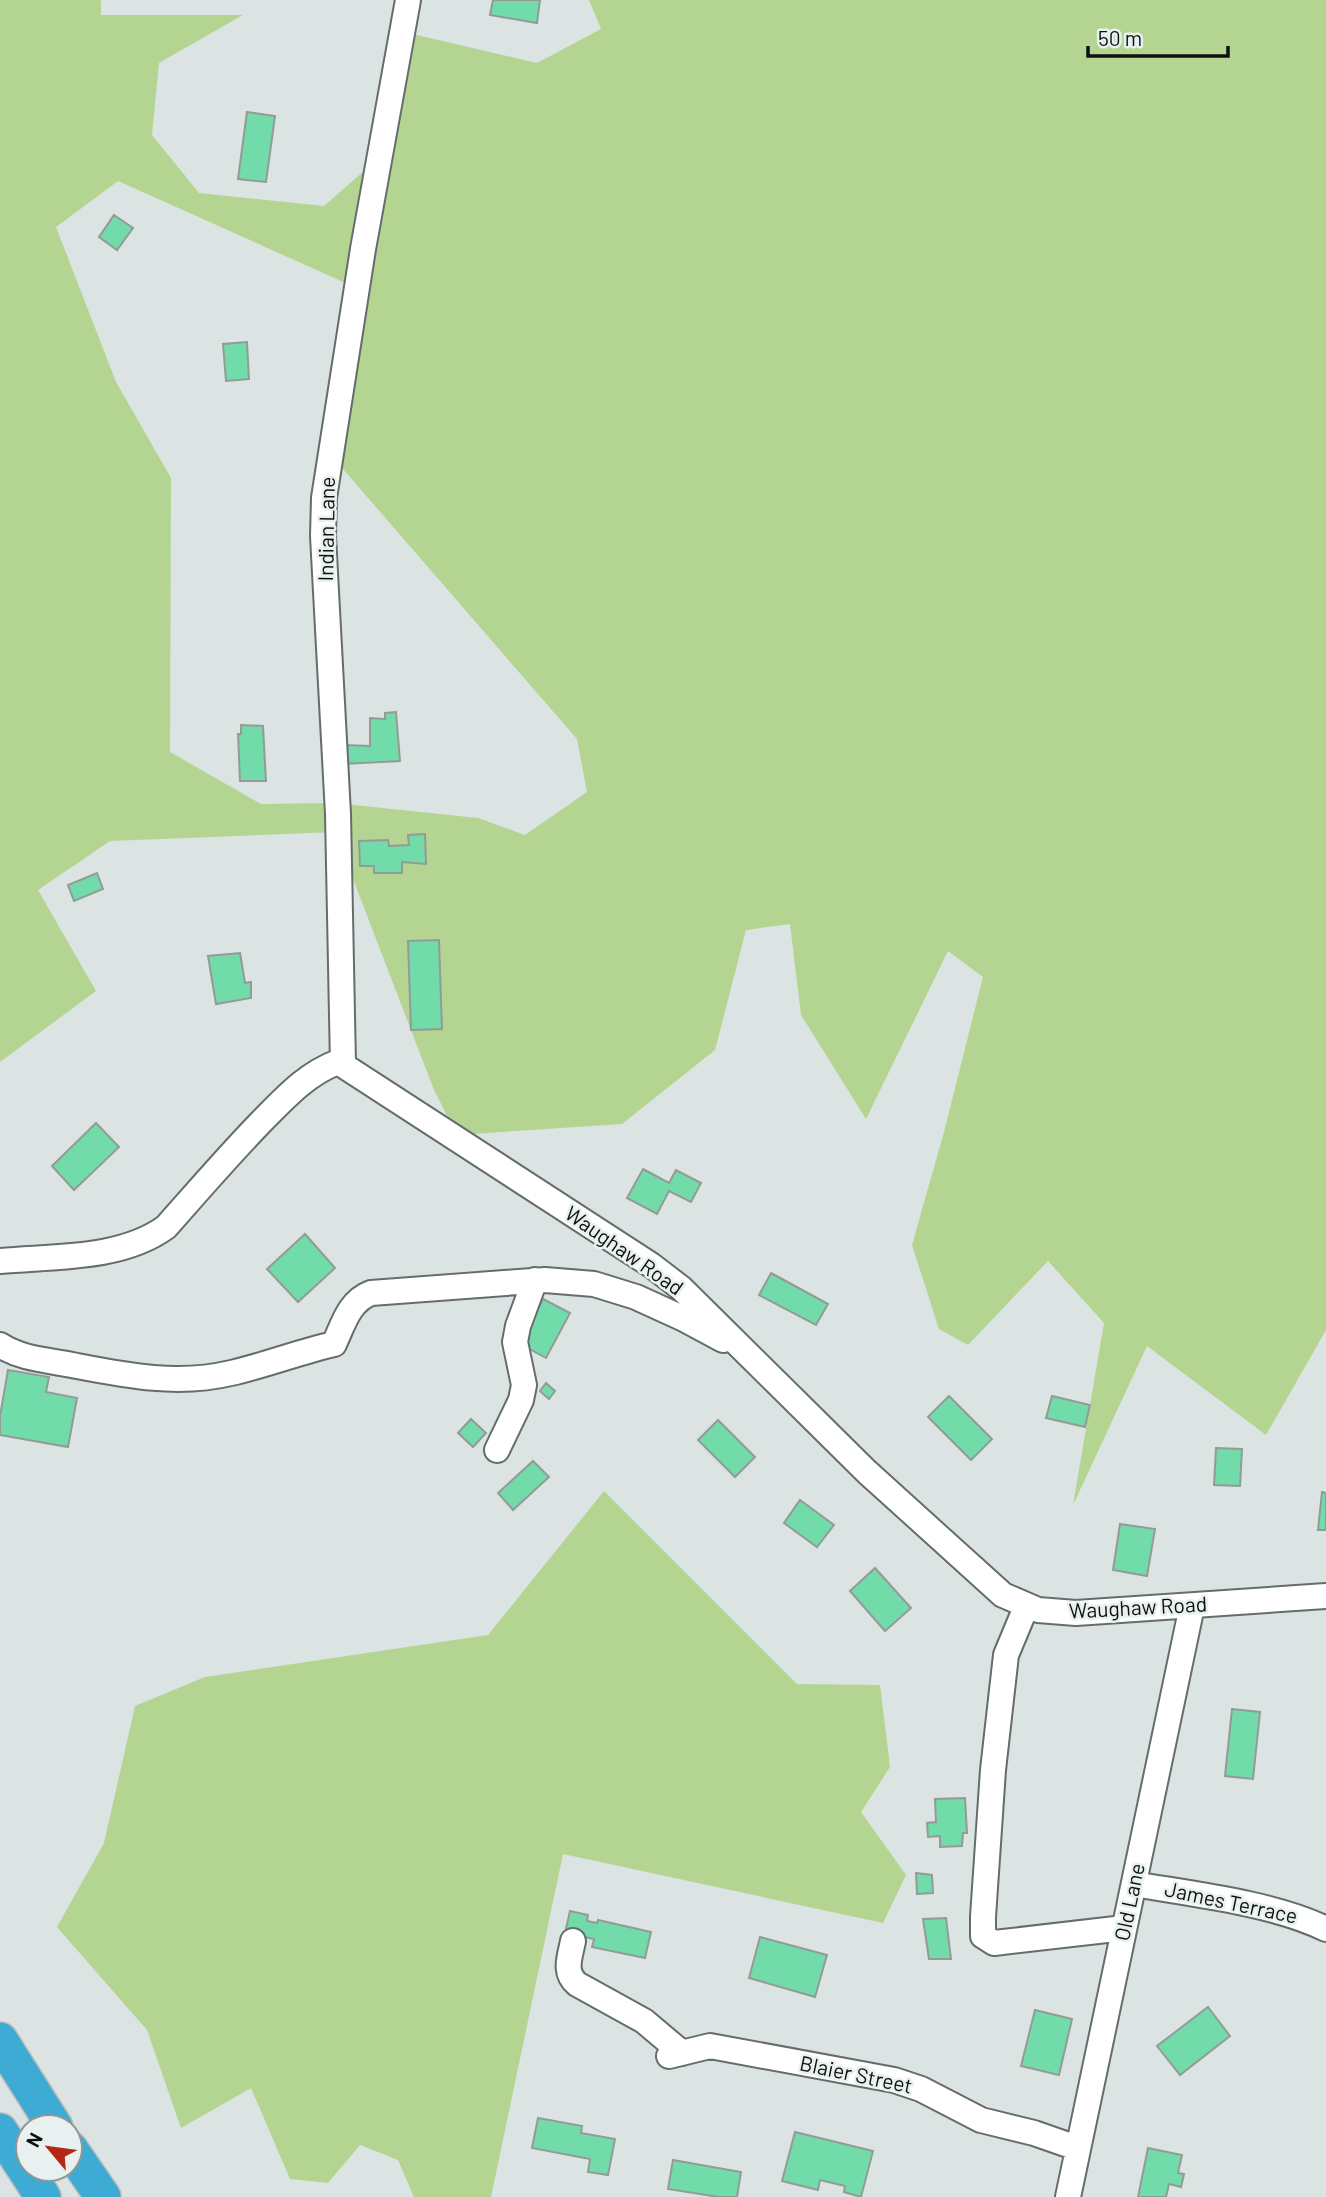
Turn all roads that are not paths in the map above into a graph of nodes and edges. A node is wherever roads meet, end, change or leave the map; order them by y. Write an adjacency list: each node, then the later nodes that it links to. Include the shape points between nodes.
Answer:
1 (408, 0): 2 (street, Indian Lane, via 324,498)
2 (343, 1065): 3 (street, via 338,1062 323,1068 296,1087 156,1234 96,1252); 6 (street, Waughaw Road, via 651,1265 681,1288)
3 (0, 1261)
4 (535, 1280): 5 (street, via 371,1293 352,1306 334,1344 230,1374 154,1379 127,1376 23,1355); 6 (street, via 615,1290 682,1318); 7 (street, via 515,1342 524,1385 521,1400)
5 (0, 1345)
6 (743, 1351): 9 (street, Waughaw Road, via 942,1541 1003,1595)
7 (497, 1450)
8 (1326, 1596): 10 (street, Waughaw Road)
9 (1026, 1606): 10 (street, Waughaw Road, via 1102,1613); 12 (street, via 1006,1655 993,1770 983,1936 994,1943)
10 (1192, 1606): 11 (street, Old Lane)
11 (1134, 1884): 12 (street, Old Lane); 13 (street, James Terrace, via 1307,1919)
12 (1124, 1928): 18 (street, Old Lane)
13 (1326, 1929)
14 (573, 1941): 18 (street, Blaier Street, via 570,1978 644,2021 675,2055 710,2046 894,2080 981,2120)
15 (0, 2040): 16 (highway)
16 (46, 2113)
17 (0, 2131): 20 (highway)
18 (1077, 2148): 22 (street, Old Lane)
19 (84, 2169): 21 (highway)
20 (43, 2197)
21 (103, 2197)
22 (1068, 2197)

